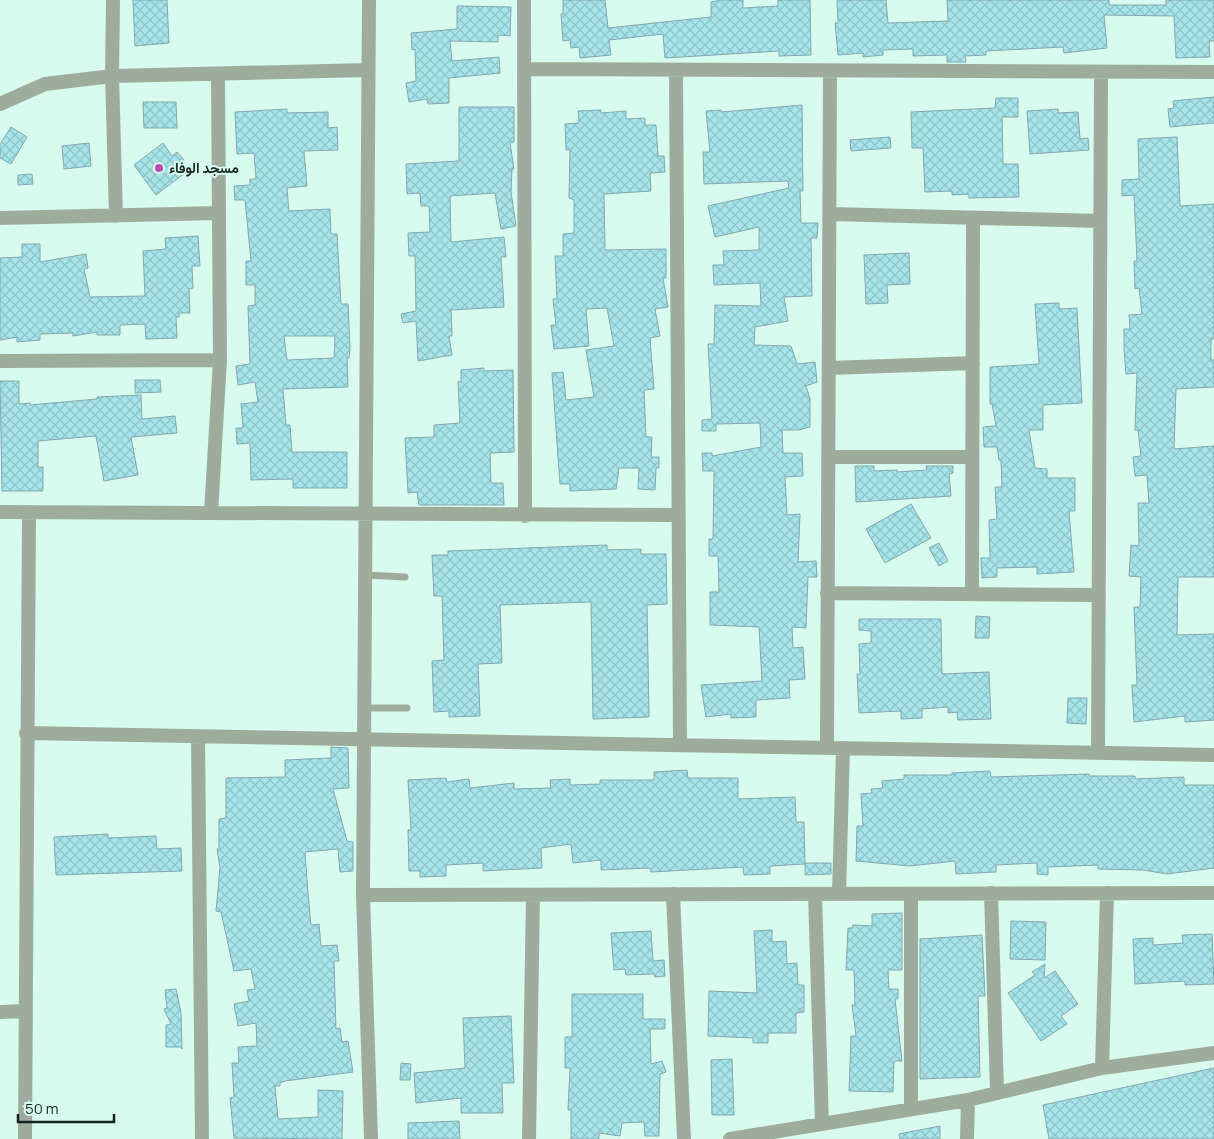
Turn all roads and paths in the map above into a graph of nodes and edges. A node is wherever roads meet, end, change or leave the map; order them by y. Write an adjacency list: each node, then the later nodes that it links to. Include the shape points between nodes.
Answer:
1 (112, 0): 11 (street)
2 (369, 0): 5 (street)
3 (524, 0): 4 (street)
4 (524, 69): 6 (street); 30 (street)
5 (368, 70): 10 (street); 28 (street)
6 (676, 70): 7 (street); 29 (street)
7 (830, 71): 8 (street); 14 (street)
8 (1101, 72): 9 (street); 18 (street)
9 (1214, 72)
10 (218, 75): 11 (street); 13 (street)
11 (112, 76): 12 (street, via 45,84); 15 (street)
12 (0, 104)
13 (219, 213): 15 (street); 19 (street)
14 (830, 214): 17 (street); 22 (street)
15 (116, 216): 16 (street)
16 (0, 218)
17 (973, 218): 18 (street); 21 (street)
18 (1100, 220): 35 (street)
19 (220, 360): 20 (street); 27 (street)
20 (0, 361)
21 (972, 363): 22 (street); 24 (street)
22 (829, 368): 23 (street)
23 (828, 457): 24 (street); 33 (street)
24 (972, 457): 34 (street)
25 (0, 512): 26 (street)
26 (29, 512): 27 (street); 38 (street)
27 (211, 513): 28 (street)
28 (365, 513): 30 (street); 31 (street)
29 (678, 515): 30 (street); 41 (street)
30 (525, 516)
31 (365, 575): 32 (lane); 36 (street)
32 (405, 576)
33 (828, 594): 34 (street); 42 (street)
34 (972, 594): 35 (street)
35 (1099, 596): 44 (street)
36 (364, 708): 37 (lane); 40 (street)
37 (407, 708)
38 (26, 733): 39 (street); 55 (street)
39 (198, 736): 40 (street); 64 (street)
40 (364, 740): 41 (street); 54 (street)
41 (680, 745): 42 (street)
42 (827, 748): 43 (street)
43 (843, 748): 44 (street); 52 (street)
44 (1098, 753): 45 (street)
45 (1214, 755)
46 (991, 893): 47 (street); 53 (street); 59 (street)
47 (1107, 893): 48 (street); 58 (street)
48 (1214, 893)
49 (533, 894): 50 (street); 54 (street); 66 (street)
50 (673, 894): 51 (street); 67 (street)
51 (814, 894): 52 (street); 62 (street)
52 (839, 894): 53 (street)
53 (911, 894): 61 (street)
54 (362, 895): 65 (street)
55 (25, 1011): 56 (street); 63 (street)
56 (0, 1012)
57 (1214, 1053): 58 (street)
58 (1102, 1068): 59 (street)
59 (997, 1091): 60 (street)
60 (968, 1100): 61 (street); 69 (street)
61 (911, 1108): 62 (street)
62 (822, 1124): 68 (street)
63 (24, 1139)
64 (202, 1139)
65 (371, 1139)
66 (529, 1139)
67 (684, 1139)
68 (730, 1139)
69 (967, 1139)

